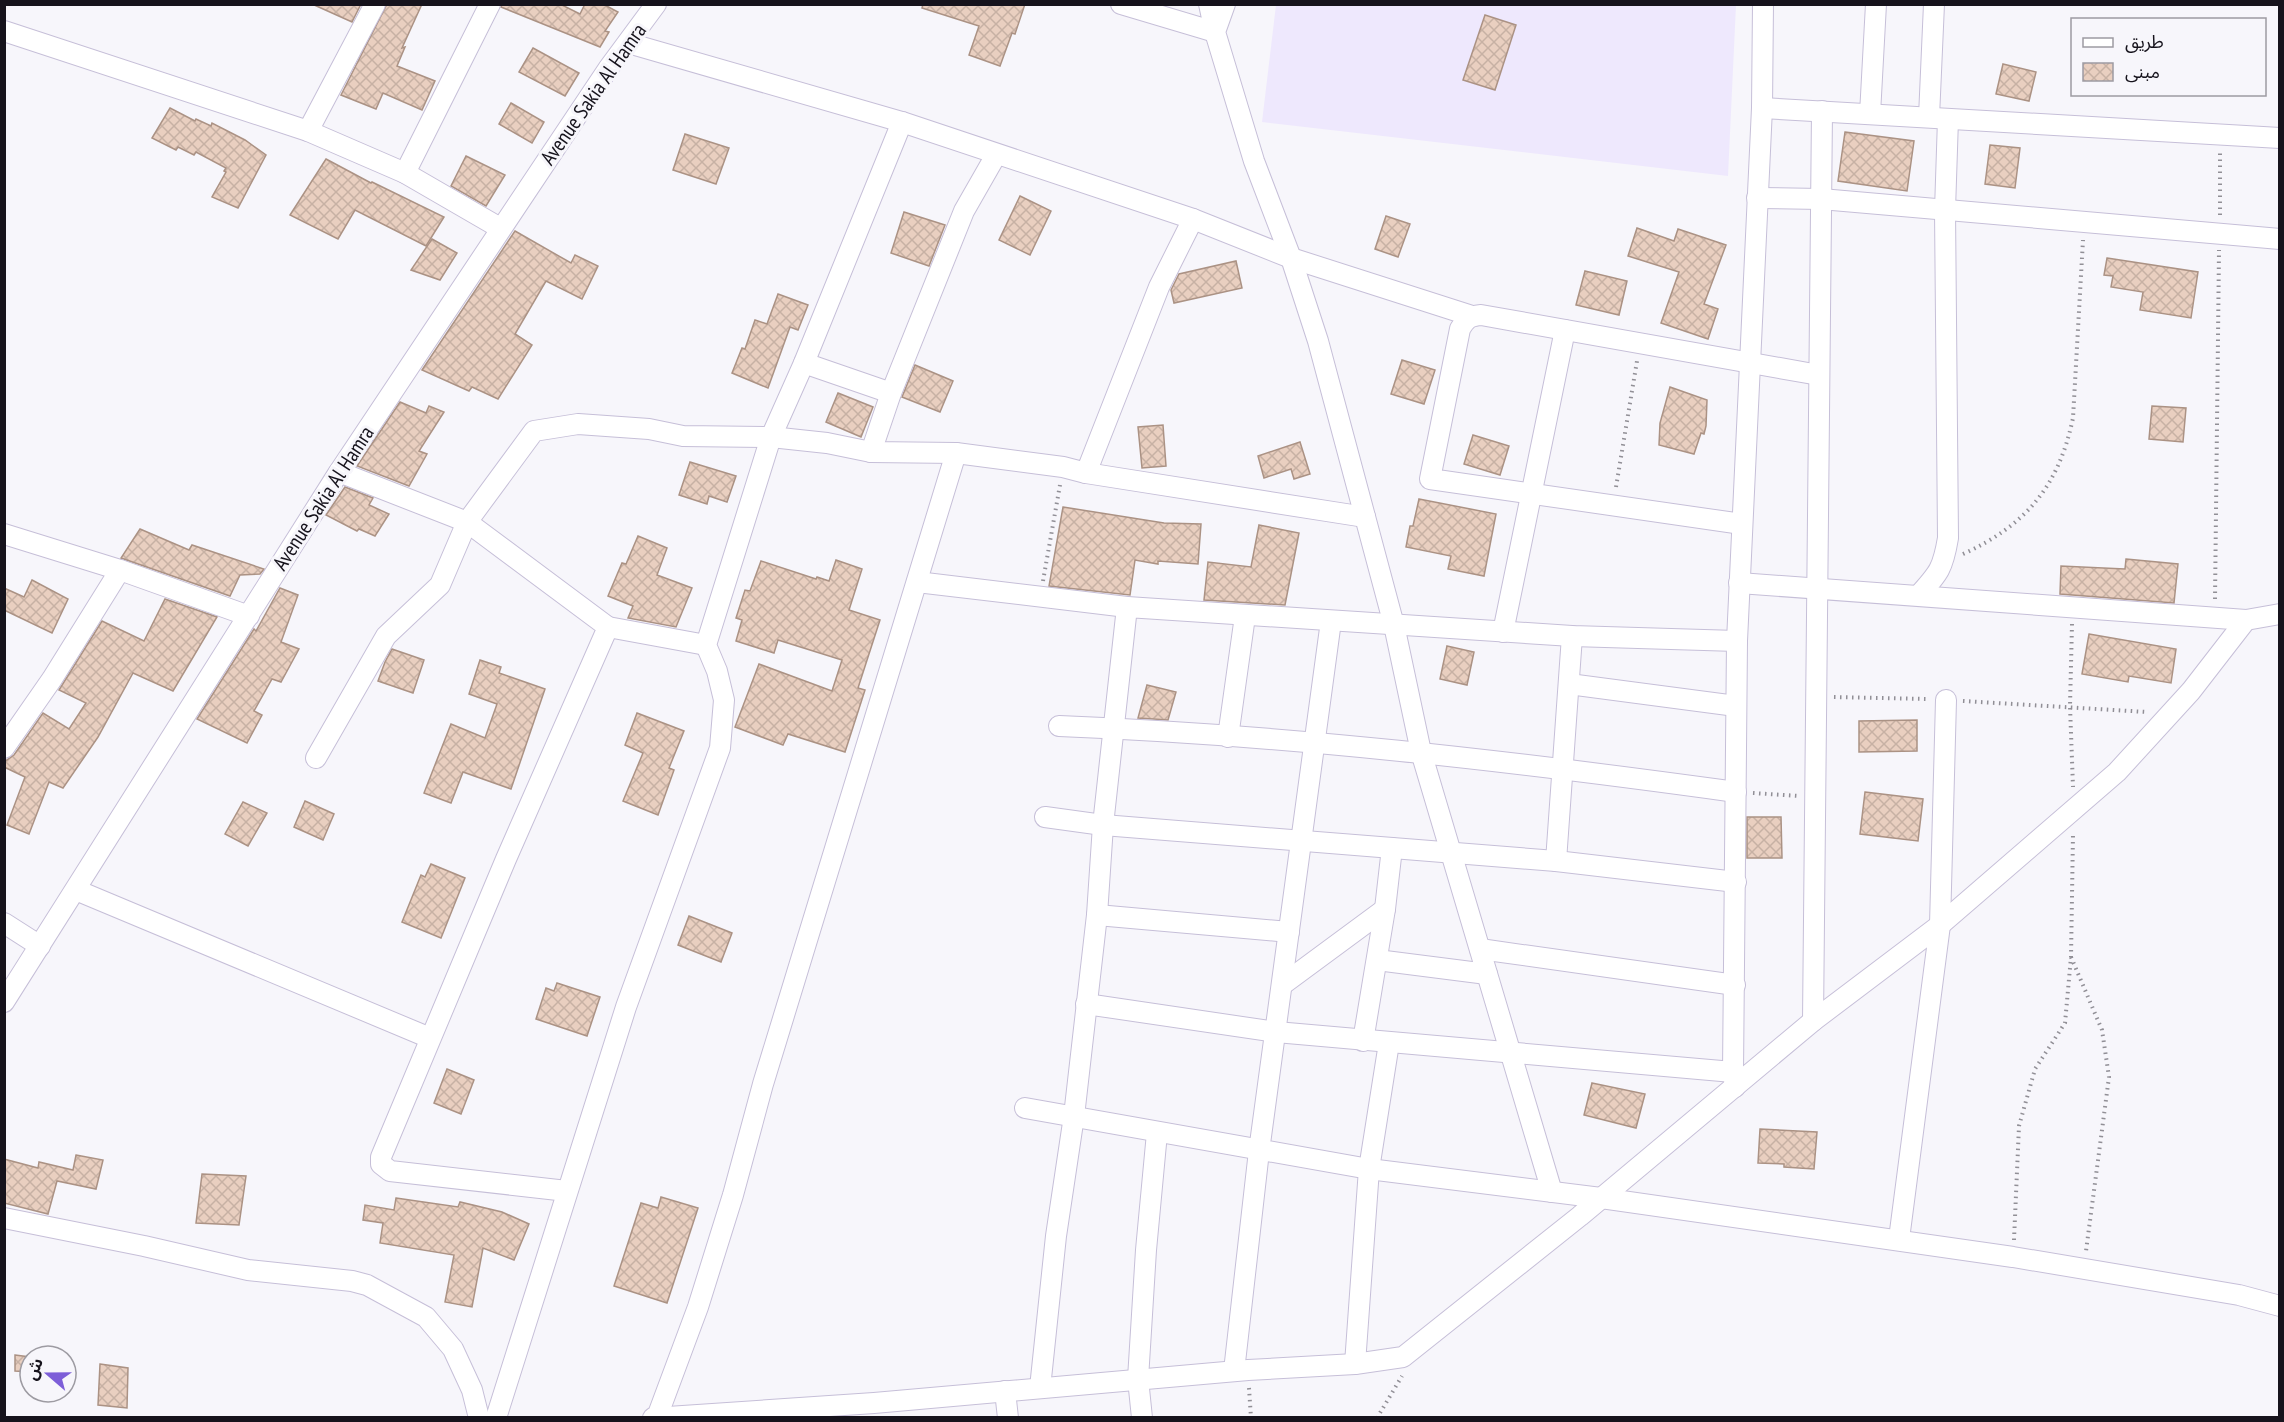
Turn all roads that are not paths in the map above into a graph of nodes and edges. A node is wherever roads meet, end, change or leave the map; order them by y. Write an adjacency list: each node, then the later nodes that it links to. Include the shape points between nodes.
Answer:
1 (375, 4): 18 (street)
2 (490, 4): 21 (street)
3 (1121, 4): 11 (street)
4 (1209, 4): 11 (street)
5 (1225, 4): 11 (street)
6 (1763, 4): 13 (street)
7 (1876, 4): 15 (street)
8 (1934, 4): 16 (street)
9 (650, 6): 12 (street, Avenue Sakia Al Hamra)
10 (4, 31): 18 (street)
11 (1215, 32): 28 (street, via 1254,161)
12 (628, 43): 17 (street); 26 (street, Avenue Sakia Al Hamra)
13 (1762, 108): 14 (street); 22 (street)
14 (1822, 111): 15 (street); 23 (street)
15 (1870, 114): 16 (street)
16 (1939, 118): 19 (street); 24 (street)
17 (902, 122): 20 (street); 31 (street)
18 (308, 131): 21 (street)
19 (2280, 138)
20 (996, 155): 25 (street); 34 (street, via 964,212)
21 (405, 172): 26 (street)
22 (1758, 198): 23 (street); 32 (street)
23 (1821, 198): 24 (street); 33 (street)
24 (1946, 210): 27 (street); 49 (street, via 1948,530 1944,563)
25 (1193, 219): 28 (street); 39 (street, via 1159,287)
26 (500, 228): 38 (street, Avenue Sakia Al Hamra)
27 (2280, 239)
28 (1291, 258): 29 (street); 41 (street, via 1318,341)
29 (1472, 316): 30 (street); 40 (street, via 1460,329 1430,479)
30 (1565, 330): 32 (street); 40 (street)
31 (804, 363): 34 (street); 35 (street)
32 (1750, 363): 33 (street); 43 (street)
33 (1818, 375): 48 (street)
34 (891, 393): 36 (street)
35 (771, 436): 36 (street); 42 (street, via 683,436 650,429 578,424 534,431); 61 (street)
36 (872, 452): 37 (street)
37 (956, 453): 39 (street); 46 (street)
38 (339, 472): 42 (street); 53 (street, Avenue Sakia Al Hamra)
39 (1086, 473): 41 (street)
40 (1531, 494): 43 (street); 58 (street)
41 (1365, 517): 56 (street)
42 (467, 522): 57 (street); 71 (street, via 440,585 386,636)
43 (1742, 524): 47 (street)
44 (4, 534): 45 (street)
45 (120, 570): 53 (street); 69 (street)
46 (917, 582): 50 (street); 119 (street, via 730,1206)
47 (1739, 584): 48 (street); 60 (street)
48 (1816, 590): 49 (street); 95 (street)
49 (1919, 595): 54 (street)
50 (1127, 607): 52 (street); 66 (street)
51 (2280, 614): 54 (street)
52 (1245, 615): 55 (street); 67 (street)
53 (249, 616): 81 (street, Avenue Sakia Al Hamra)
54 (2246, 620): 85 (street, via 2191,691 2117,772)
55 (1331, 621): 56 (street); 68 (street)
56 (1394, 625): 58 (street); 70 (street)
57 (608, 627): 61 (street); 97 (street)
58 (1503, 632): 59 (street)
59 (1572, 636): 60 (street); 62 (street)
60 (1737, 640): 64 (street)
61 (706, 645): 107 (street, via 724,700 720,748 626,1006)
62 (1569, 684): 64 (street); 72 (street)
63 (1946, 700): 85 (street)
64 (1736, 706): 73 (street)
65 (1059, 726): 66 (street)
66 (1114, 728): 67 (street); 75 (street)
67 (1228, 737): 68 (street)
68 (1315, 744): 70 (street); 76 (street)
69 (4, 748)
70 (1422, 752): 72 (street); 78 (street)
71 (316, 758)
72 (1562, 768): 73 (street); 79 (street)
73 (1736, 792): 80 (street)
74 (1045, 817): 75 (street)
75 (1103, 825): 76 (street); 83 (street)
76 (1302, 841): 77 (street); 86 (street)
77 (1392, 848): 78 (street); 82 (street)
78 (1452, 853): 79 (street); 88 (street)
79 (1556, 861): 80 (street)
80 (1736, 882): 92 (street)
81 (76, 890): 87 (street, Avenue Sakia Al Hamra); 97 (street)
82 (1385, 909): 89 (street); 91 (street)
83 (1097, 915): 86 (street); 94 (street)
84 (4, 922): 87 (street)
85 (1940, 924): 95 (street); 111 (street)
86 (1289, 932): 91 (street)
87 (40, 946): 93 (street, Avenue Sakia Al Hamra)
88 (1480, 949): 90 (street); 92 (street)
89 (1377, 960): 90 (street); 98 (street)
90 (1487, 974): 100 (street)
91 (1282, 985): 96 (street)
92 (1735, 985): 101 (street)
93 (4, 1002)
94 (1086, 1004): 96 (street); 103 (street)
95 (1813, 1021): 101 (street)
96 (1276, 1032): 98 (street); 105 (street)
97 (430, 1038): 107 (street, via 383,1150 384,1168)
98 (1363, 1041): 99 (street)
99 (1389, 1043): 100 (street); 106 (street)
100 (1511, 1054): 101 (street); 108 (street)
101 (1734, 1079): 109 (street)
102 (1025, 1108): 103 (street)
103 (1074, 1116): 104 (street); 116 (street)
104 (1157, 1133): 105 (street); 115 (street)
105 (1259, 1151): 106 (street); 114 (street)
106 (1369, 1169): 108 (street); 113 (street)
107 (567, 1191): 121 (street)
108 (1552, 1192): 109 (street)
109 (1601, 1198): 111 (street); 113 (street, via 1403,1357)
110 (4, 1218): 120 (street, via 248,1270 367,1285 426,1317 453,1349 472,1390)
111 (1899, 1239): 112 (street, via 2239,1295)
112 (2280, 1306)
113 (1355, 1364): 114 (street)
114 (1241, 1370): 115 (street)
115 (1138, 1379): 116 (street); 124 (street)
116 (1040, 1388): 117 (street)
117 (1005, 1391): 118 (street); 123 (street)
118 (875, 1410): 119 (street)
119 (657, 1417): 122 (street)
120 (479, 1418)
121 (496, 1418)
122 (652, 1418)
123 (1008, 1418)
124 (1142, 1418)

